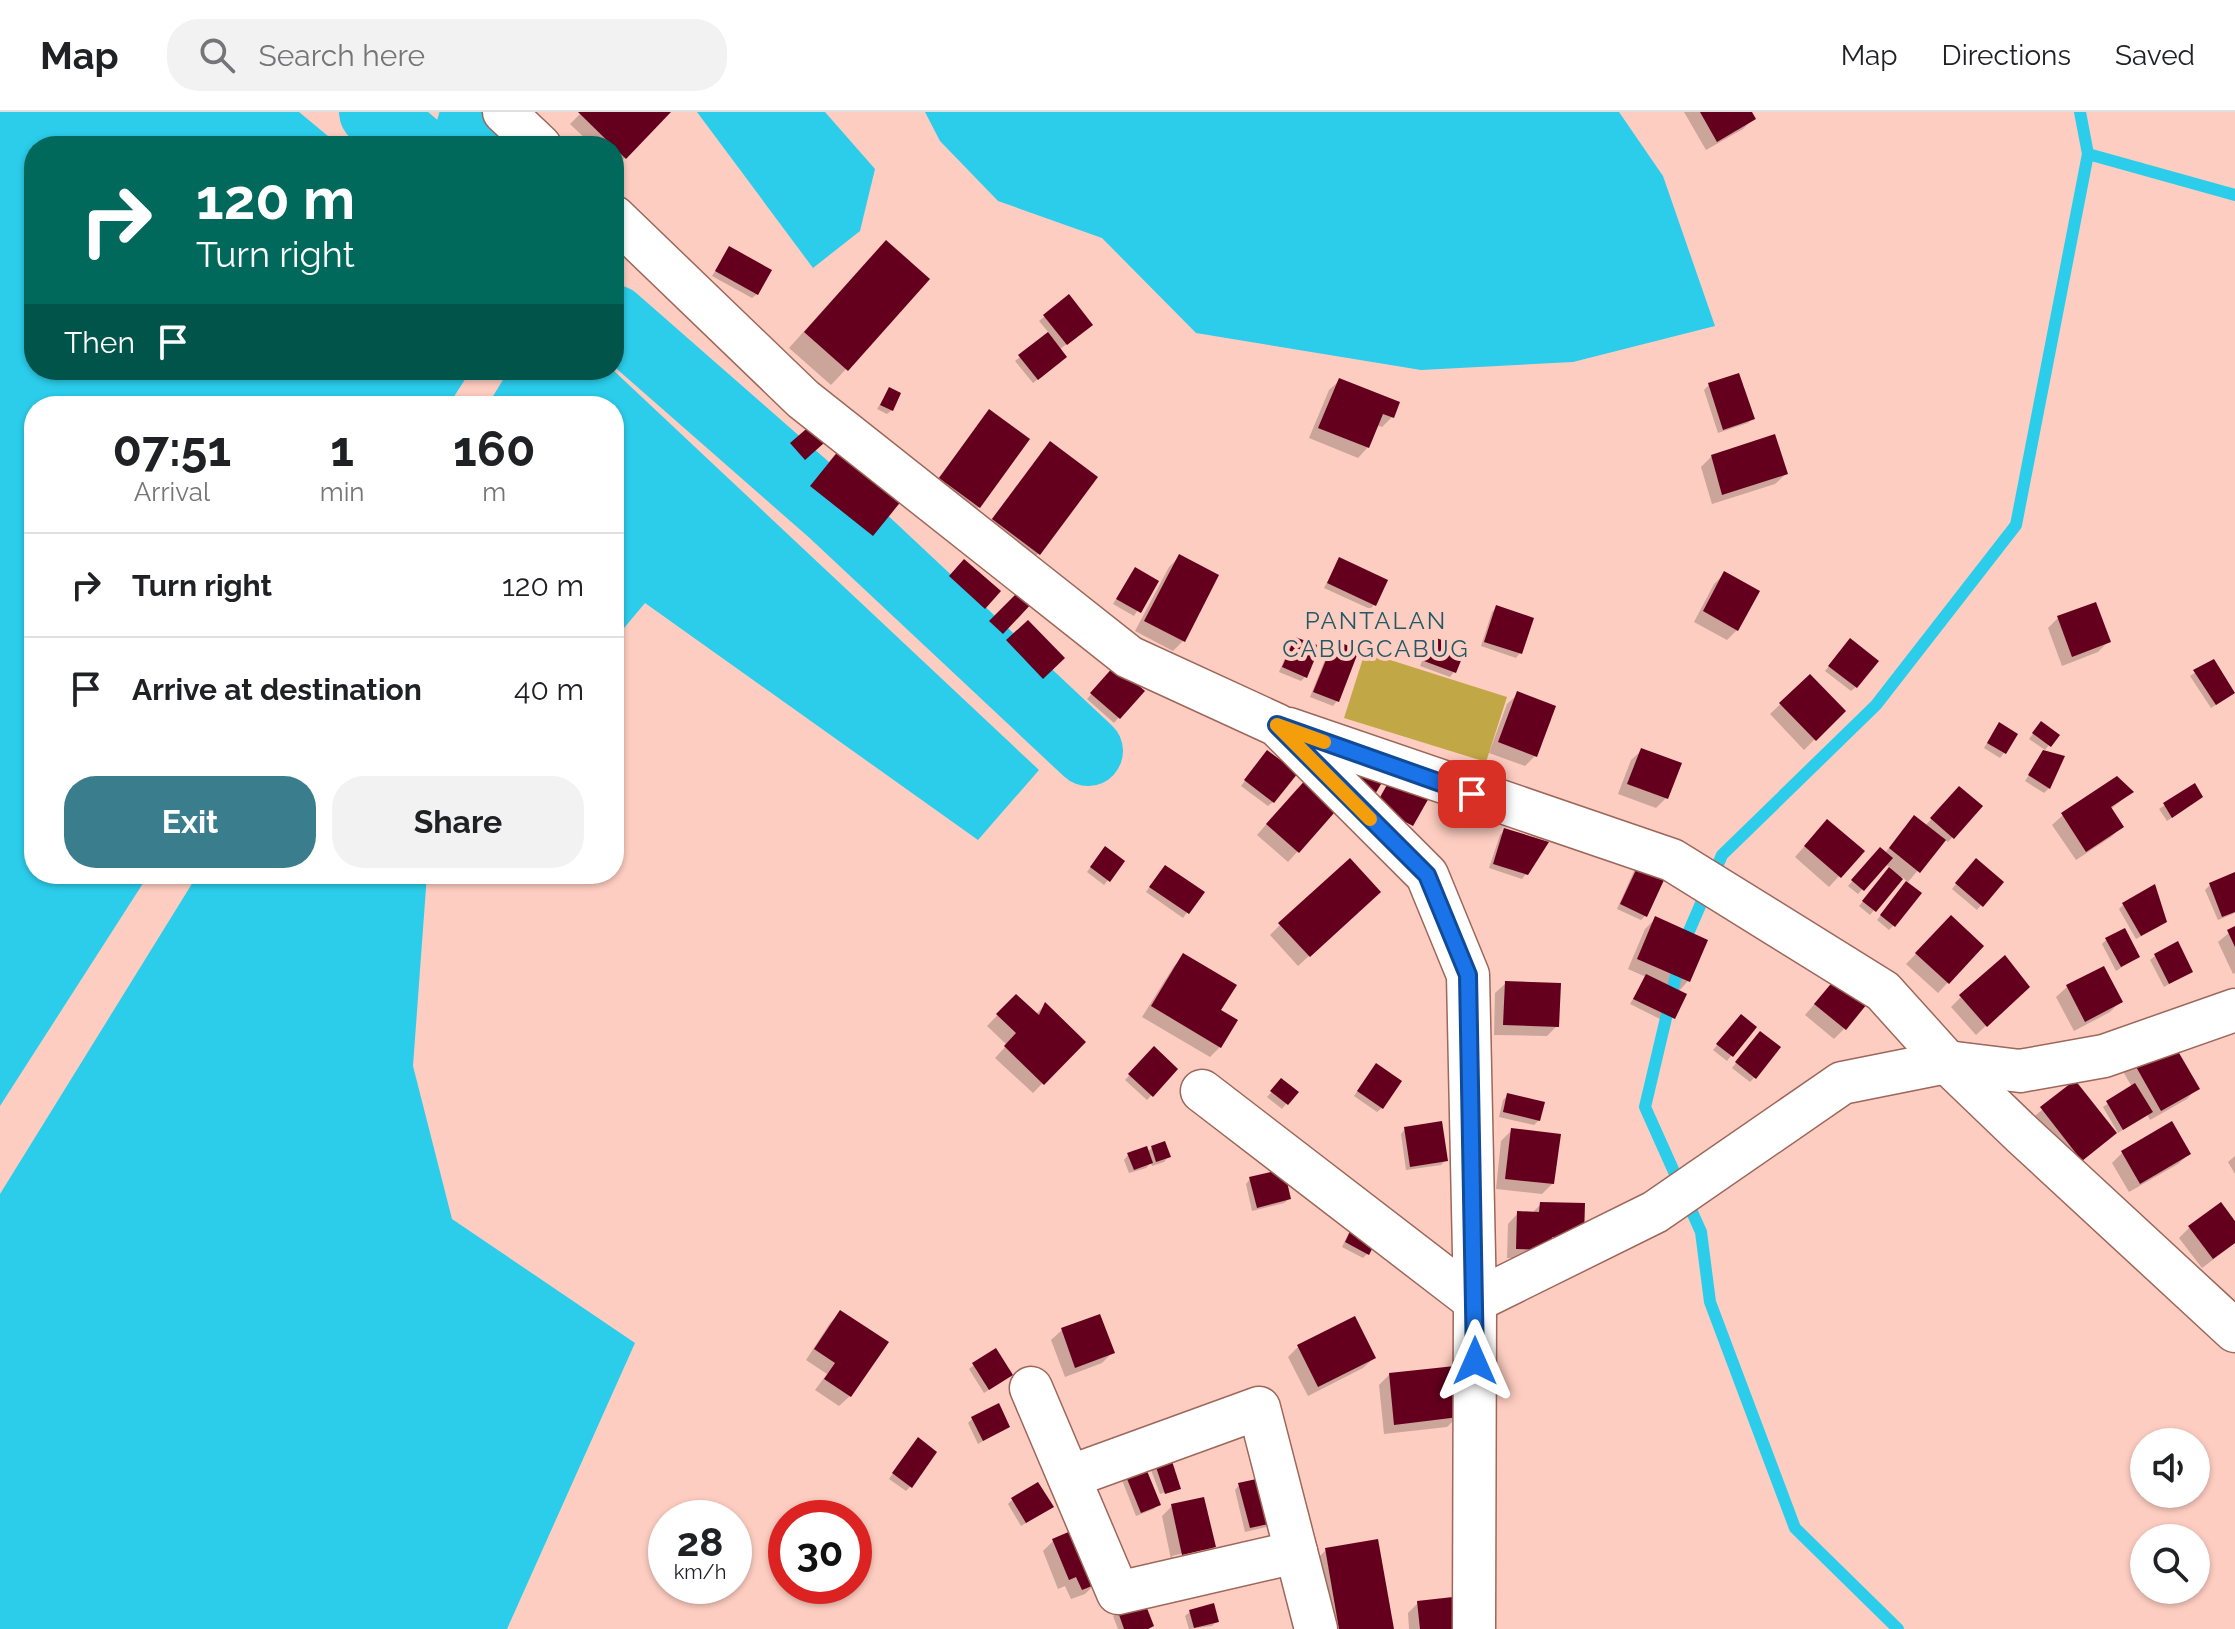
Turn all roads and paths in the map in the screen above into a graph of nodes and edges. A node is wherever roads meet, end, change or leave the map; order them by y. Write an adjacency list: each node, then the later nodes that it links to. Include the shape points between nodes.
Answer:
1 (504, 112): 2 (street)
2 (529, 136)
3 (624, 227): 4 (street, via 803,399 1129,657)
4 (1277, 725): 6 (street, via 1672,860 1883,991); 8 (street, via 1427,875 1468,975)
5 (2235, 1010): 6 (street, via 2090,1059 2020,1071)
6 (1947, 1062): 8 (street, via 1842,1083 1655,1212); 9 (street)
7 (1202, 1091): 8 (street)
8 (1475, 1301): 14 (street)
9 (2235, 1331)
10 (1031, 1388): 11 (street)
11 (1069, 1477): 12 (street, via 1118,1593); 12 (street, via 1259,1408)
12 (1296, 1552): 13 (street)
13 (1316, 1629)
14 (1474, 1629)

